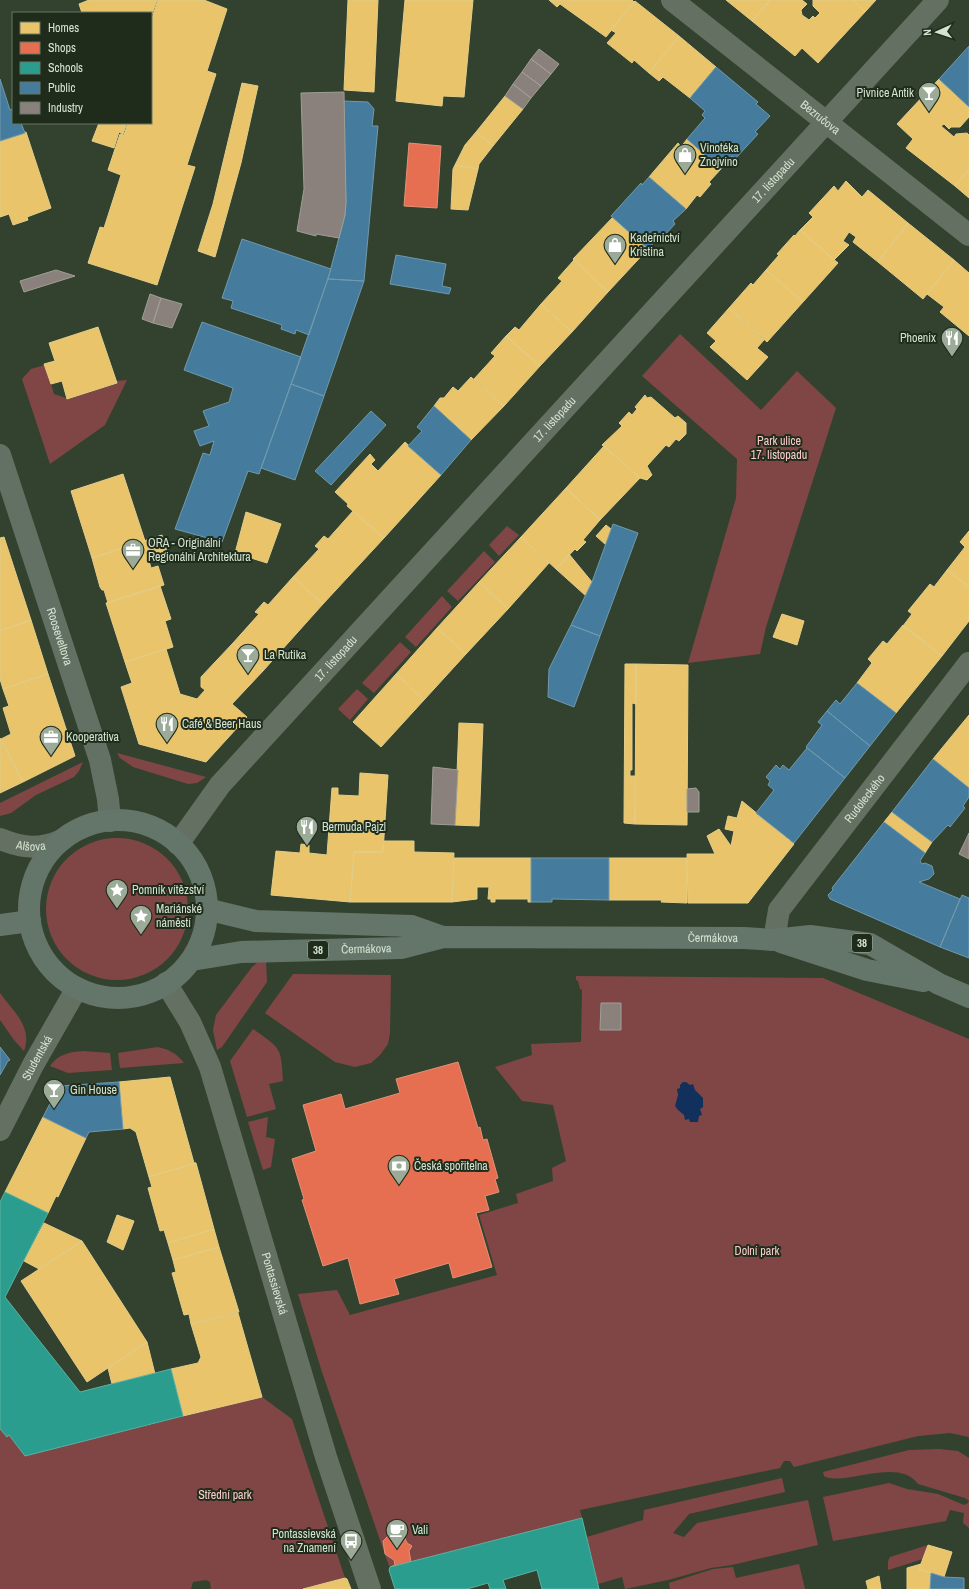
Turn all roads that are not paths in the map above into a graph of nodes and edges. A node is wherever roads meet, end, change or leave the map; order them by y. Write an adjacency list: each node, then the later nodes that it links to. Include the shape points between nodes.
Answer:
1 (672, 0): 3 (street, Bezručova)
2 (938, 0): 3 (street, 17. listopadu)
3 (826, 121): 4 (street, Bezručova); 10 (street, 17. listopadu, via 220,785)
4 (969, 235)
5 (0, 455): 7 (main road, Rooseveltova, via 100,760)
6 (969, 664): 15 (street, Rudoleckého, via 779,910)
7 (110, 820): 9 (main road, via 77,830); 10 (main road, via 140,823 166,835)
8 (0, 839): 9 (street, Alšova, via 26,848 40,848)
9 (62, 840): 12 (main road, via 49,853 32,884 29,902)
10 (178, 844): 11 (main road, via 196,869 202,884)
11 (206, 909): 14 (main road, Čermákova / 38, via 256,922 412,926); 16 (main road, via 202,933)
12 (30, 921): 13 (main road); 18 (main road, via 33,935 45,960 60,976)
13 (0, 925)
14 (443, 937): 15 (main road, Čermákova / 38); 16 (main road, Čermákova / 38, via 401,948 241,952)
15 (774, 940): 19 (main road, 38, via 867,970 939,984)
16 (192, 960): 17 (main road)
17 (166, 983): 18 (main road, via 153,991 123,998 92,994); 21 (street, Pontassievská, via 190,1022 210,1067 324,1450)
18 (77, 988): 20 (street, Studentská, via 33,1064)
19 (969, 997)
20 (0, 1130)
21 (370, 1589)

